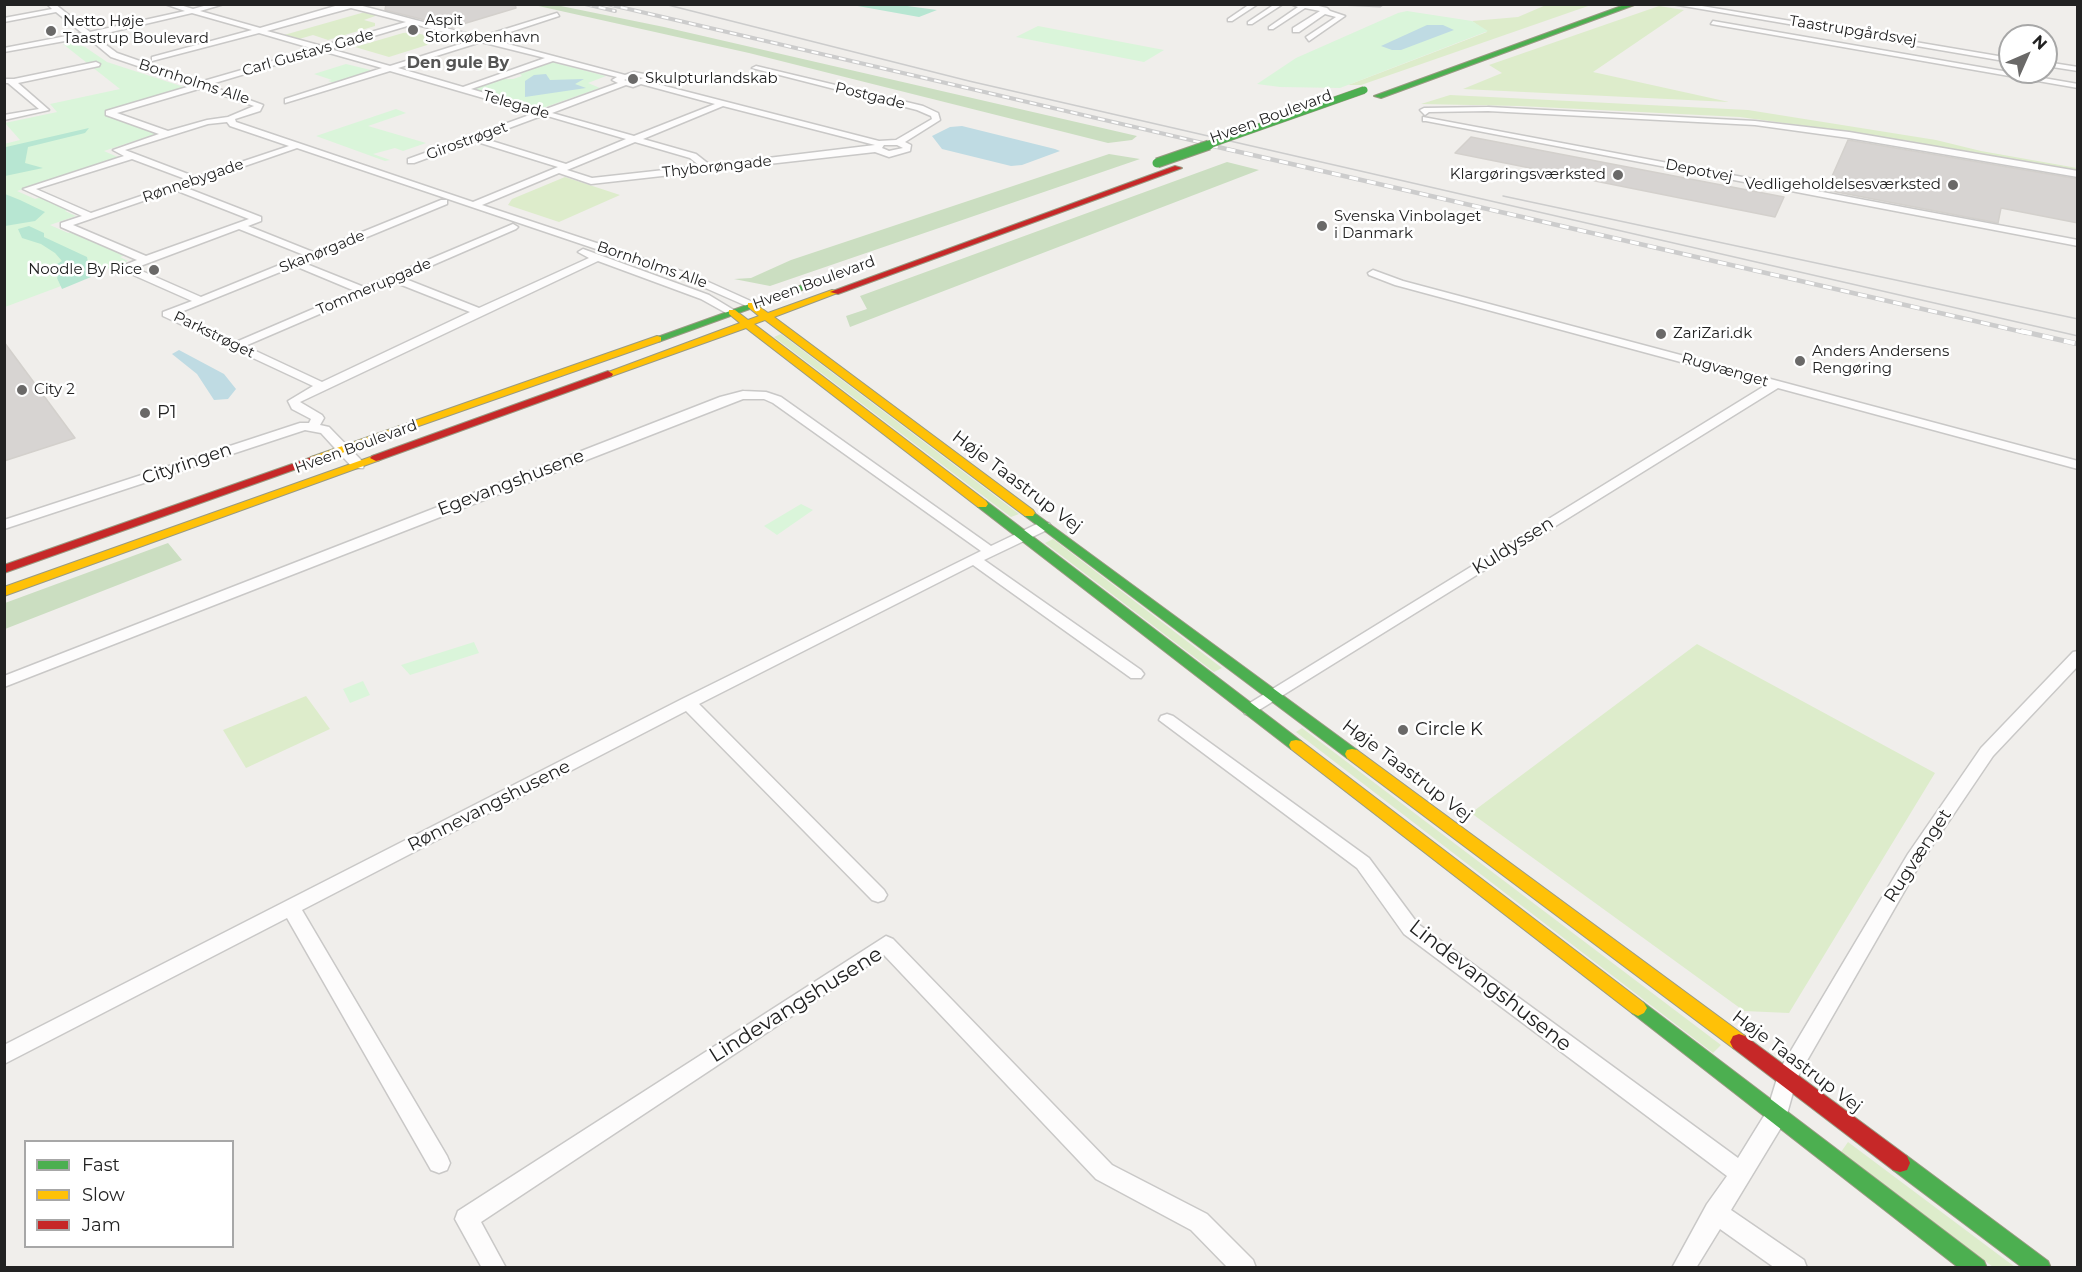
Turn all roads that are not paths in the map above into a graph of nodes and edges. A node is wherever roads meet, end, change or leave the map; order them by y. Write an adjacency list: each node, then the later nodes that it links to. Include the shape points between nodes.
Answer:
1 (50, 4): 16 (street, Bornholms Alle)
2 (168, 4): 17 (street, Telegade)
3 (221, 4): 17 (street)
4 (1255, 4): 21 (street)
5 (1264, 4): 15 (street)
6 (1294, 4): 14 (street)
7 (1339, 4): 8 (street)
8 (1380, 4)
9 (1603, 4): 74 (street, Hveen Boulevard, bridge)
10 (1634, 4): 87 (street, Hveen Boulevard)
11 (1676, 4): 29 (street, Taastrupgårdsvej)
12 (1697, 4): 36 (street, Taastrupgårdsvej)
13 (347, 5): 22 (street); 27 (street)
14 (1305, 5): 18 (street, via 1327,10); 25 (street)
15 (1279, 6): 24 (street)
16 (58, 10): 20 (street); 28 (street, Bornholms Alle)
17 (192, 12): 27 (street, Telegade); 28 (street)
18 (1323, 12): 26 (street); 31 (street, via 1342,15)
19 (557, 15): 30 (street)
20 (4, 20)
21 (1230, 20)
22 (414, 22): 30 (street); 34 (street, Carl Gustavs Gade)
23 (1713, 22): 32 (street, Taastrupgårdsvej)
24 (1250, 24)
25 (1271, 28)
26 (1296, 30)
27 (257, 31): 34 (street, Telegade); 38 (street)
28 (86, 34): 33 (street); 46 (street, Bornholms Alle, via 114,55)
29 (1871, 36): 32 (street, Taastrupgårdsvej); 35 (street, Taastrupgårdsvej)
30 (481, 39): 37 (street); 42 (street)
31 (1308, 39)
32 (1860, 48): 47 (street, Taastrupgårdsvej)
33 (4, 50)
34 (320, 50): 42 (street, Telegade); 46 (street, Carl Gustavs Gade)
35 (1998, 56)
36 (1998, 56)
37 (553, 58): 44 (street); 48 (street)
38 (155, 59)
39 (96, 64): 45 (street)
40 (2058, 67): 43 (street)
41 (756, 68): 58 (street, Postgade, via 935,114 936,120 897,142 908,145 907,149 889,154)
42 (387, 69): 48 (street, Telegade); 49 (street)
43 (2078, 70)
44 (625, 80): 50 (street, Girostrøget, via 633,85 641,82); 51 (street, Girostrøget)
45 (8, 82): 52 (street, via 45,110)
46 (202, 85): 53 (street, Bornholms Alle, via 259,105); 54 (street, via 109,113)
47 (2078, 86)
48 (460, 90): 51 (street, Telegade)
49 (288, 100)
50 (723, 103): 56 (street); 58 (street)
51 (543, 113): 55 (street, Girostrøget); 56 (street, Telegade)
52 (4, 118)
53 (230, 119): 54 (street); 57 (street, Bornholms Alle, via 233,124)
54 (167, 134): 59 (street, via 117,150)
55 (474, 138): 60 (street, Girostrøget); 62 (street, Thyborøngade)
56 (634, 139): 61 (street, Telegade, via 693,156); 62 (street)
57 (296, 146): 63 (street, Bornholms Alle); 65 (street, Rønnebygade)
58 (878, 147): 61 (street, Thyborøngade)
59 (132, 156): 65 (street); 70 (street, via 28,189)
60 (411, 161)
61 (708, 168): 62 (street, Thyborøngade, via 591,181)
62 (562, 169): 68 (street)
63 (379, 174): 67 (street, Bornholms Alle); 68 (street, Bornholms Alle)
64 (2078, 174): 73 (street, Depotvej, via 1755,123 1478,109 1424,110 1426,116)
65 (196, 180): 66 (street, Rønnebygade)
66 (175, 187): 70 (street, Rønnebygade); 71 (street, via 258,219)
67 (444, 202): 69 (street, Bornholms Alle); 75 (street, Skanørgade)
68 (476, 204): 69 (street); 84 (street, Bornholms Alle, via 689,277)
69 (464, 209): 72 (street, Bornholms Alle)
70 (91, 216): 77 (street, via 64,225)
71 (239, 226): 75 (street); 77 (street)
72 (513, 227): 76 (street, Bornholms Alle); 81 (street, Tommerupgade)
73 (2078, 243)
74 (902, 253)
75 (314, 256): 78 (street, Skanørgade)
76 (598, 256): 85 (street); 86 (street, Bornholms Alle, via 705,297)
77 (146, 260): 83 (street, Parkstrøget, via 126,268)
78 (296, 263): 82 (street); 83 (street, Skanørgade)
79 (858, 268): 84 (street, Hveen Boulevard)
80 (1373, 273): 90 (street, Rugvænget)
81 (393, 278): 82 (street, Tommerupgade); 85 (street)
82 (365, 291): 89 (street, Tommerupgade)
83 (201, 301): 89 (street, Parkstrøget, via 167,314)
84 (751, 305): 86 (street, Hveen Boulevard); 87 (street, Høje Taastrup Vej)
85 (479, 312): 91 (street)
86 (732, 312): 88 (street); 93 (street, Hveen Boulevard)
87 (768, 317): 88 (street, Hveen Boulevard); 97 (street, Høje Taastrup Vej)
88 (748, 324): 94 (street, Hveen Boulevard); 98 (street)
89 (236, 346): 91 (street, Parkstrøget)
90 (1776, 384): 95 (street, Rugvænget); 106 (street, Kuldyssen)
91 (322, 386): 92 (street, via 294,400 296,406 318,418)
92 (313, 426): 93 (street, via 325,430); 96 (street, Cityringen, via 270,436)
93 (344, 449): 94 (street); 101 (street, Hveen Boulevard)
94 (358, 465): 102 (street, Hveen Boulevard)
95 (2078, 465)
96 (4, 525)
97 (1044, 526): 98 (street, Rønnevangshusene); 106 (street, Høje Taastrup Vej)
98 (1023, 536): 99 (street, Rønnevangshusene); 108 (street)
99 (990, 551): 100 (street, Rønnevangshusene); 105 (street, Egevangshusene, via 777,400 757,395 733,396)
100 (974, 559): 104 (street); 107 (street, Rønnevangshusene)
101 (4, 569)
102 (4, 592)
103 (2078, 656): 113 (street, Rugvænget, via 1975,769 1903,877)
104 (1136, 674)
105 (4, 682)
106 (1275, 694): 108 (street, Kuldyssen); 113 (street, Høje Taastrup Vej)
107 (688, 703): 110 (street); 111 (street, Rønnevangshusene)
108 (1251, 710): 114 (street)
109 (1167, 720): 116 (street, Lindevangshusene, via 1363,863 1411,929)
110 (878, 895)
111 (291, 908): 112 (street, Rønnevangshusene); 115 (street)
112 (4, 1055)
113 (1787, 1077): 114 (street); 123 (street, Høje Taastrup Vej)
114 (1777, 1114): 116 (street); 122 (street)
115 (439, 1163)
116 (1741, 1173): 117 (street)
117 (1715, 1212): 120 (street); 121 (street)
118 (495, 1268): 119 (street, Lindevangshusene, via 466,1219 886,944 1104,1172 1199,1222)
119 (1245, 1268)
120 (1683, 1268)
121 (1796, 1268)
122 (1977, 1268)
123 (2041, 1268)

